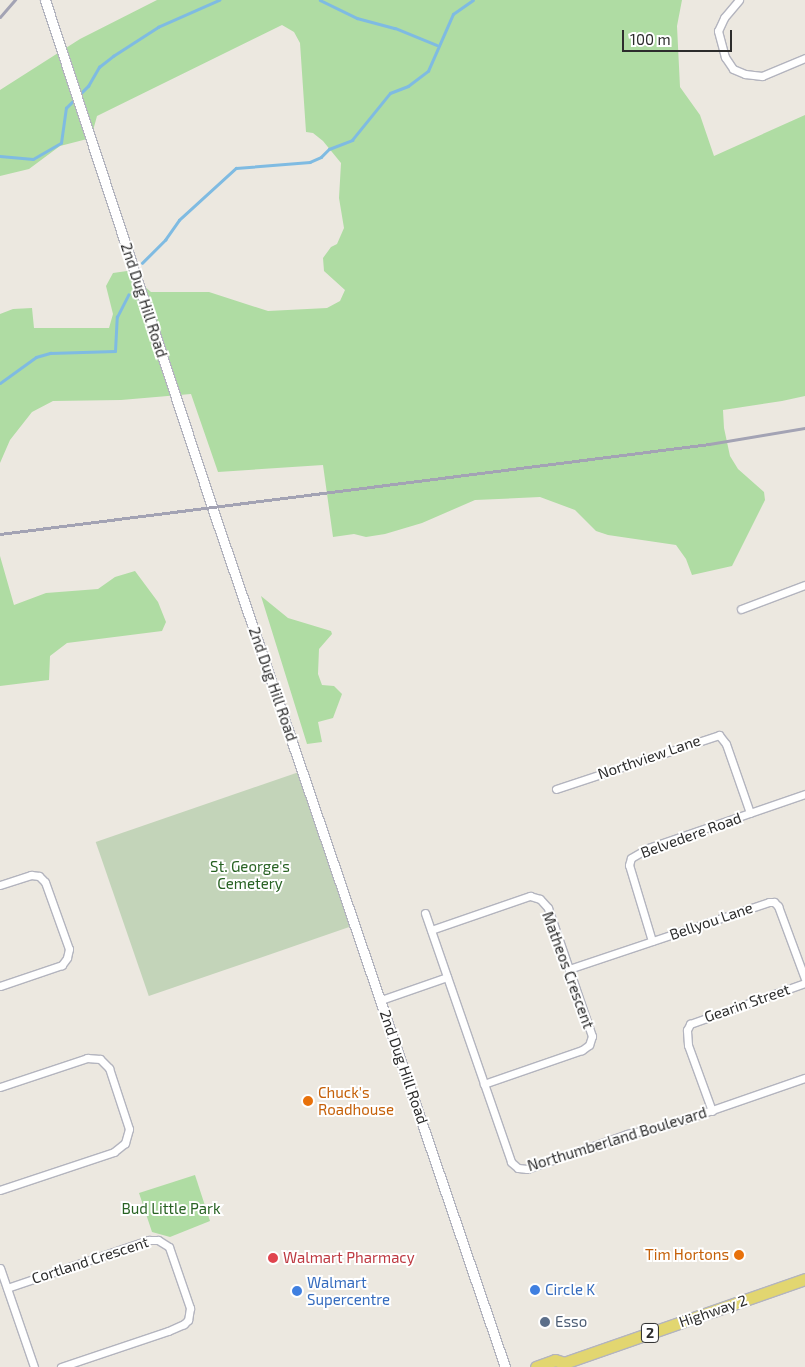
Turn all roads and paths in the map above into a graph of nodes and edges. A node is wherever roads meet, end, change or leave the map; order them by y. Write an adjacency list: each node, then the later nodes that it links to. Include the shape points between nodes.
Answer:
1 (45, 0): 18 (street, 2nd Dug Hill Road, via 214,513)
2 (739, 0): 3 (street, via 718,31 725,57 733,69 762,76)
3 (805, 58)
4 (805, 585): 5 (street)
5 (741, 609)
6 (556, 789): 8 (street, Northview Lane, via 719,735 726,744)
7 (805, 794): 8 (street, Belvedere Road)
8 (750, 813): 12 (street, Belvedere Road, via 648,848 631,858 631,873)
9 (0, 885): 17 (street, via 31,875 39,876 45,882 69,949 62,965)
10 (425, 913): 11 (street)
11 (431, 930): 13 (street, Matheos Crescent, via 530,896 540,899 548,908); 14 (street)
12 (652, 941): 13 (street, Bellyou Lane); 15 (street, Bellyou Lane, via 774,902 783,917)
13 (569, 969): 20 (street, Matheos Crescent, via 592,1036 589,1045)
14 (447, 977): 18 (street); 20 (street, Northumberland Boulevard)
15 (805, 979)
16 (805, 982): 22 (street, Gearin Street, via 690,1024 688,1046)
17 (0, 986)
18 (381, 1000): 30 (street, 2nd Dug Hill Road)
19 (805, 1078): 22 (street, Northumberland Boulevard)
20 (484, 1084): 22 (street, Northumberland Boulevard, via 511,1162 518,1168 527,1169 627,1134 666,1126)
21 (0, 1087): 23 (street, via 86,1058 100,1059 109,1068 129,1129 125,1143 114,1152)
22 (712, 1110)
23 (0, 1190)
24 (0, 1268): 26 (street)
25 (805, 1279): 27 (main road, Highway 2 / 2)
26 (7, 1288): 28 (street); 29 (street, Cortland Crescent, via 144,1241 158,1240 169,1247 190,1308 188,1320)
27 (563, 1365): 31 (main road, Highway 2 / 2, via 555,1360)
28 (34, 1367)
29 (61, 1367)
30 (505, 1367)
31 (536, 1367)

